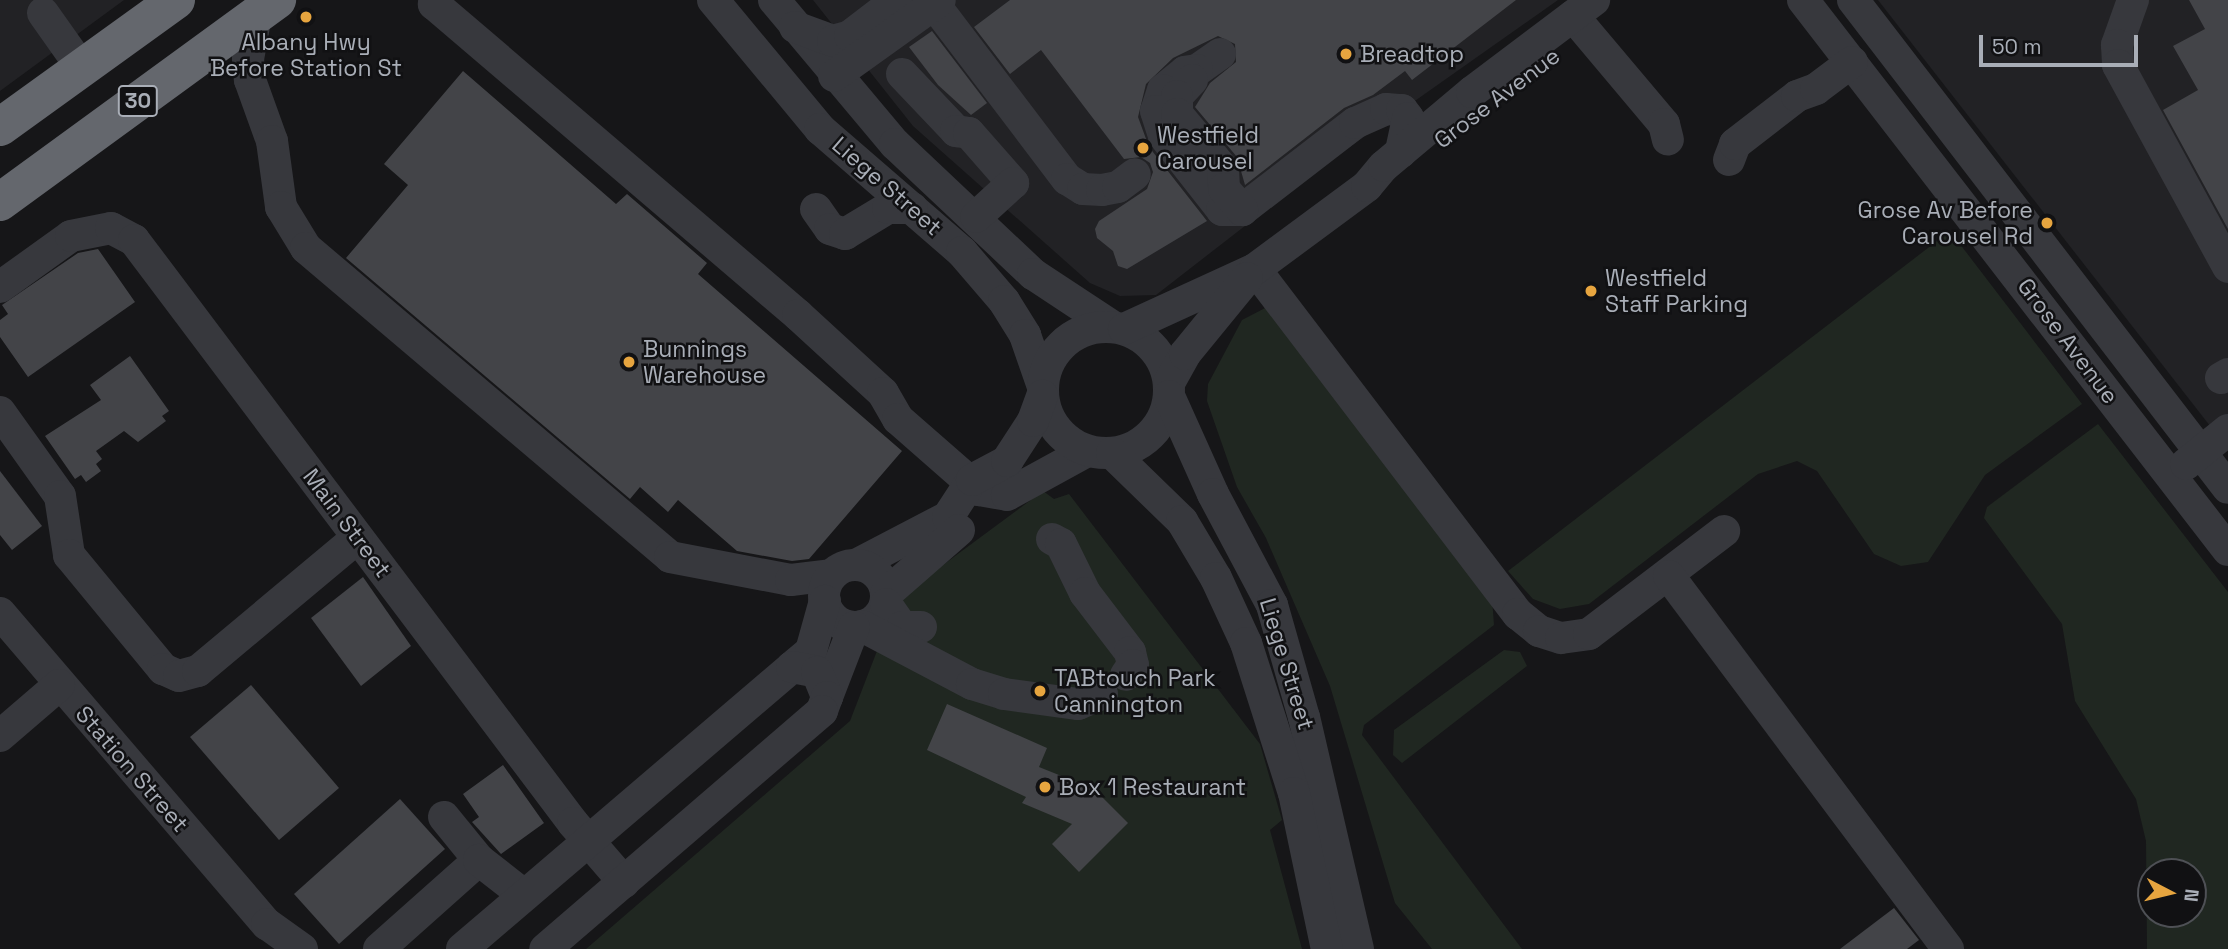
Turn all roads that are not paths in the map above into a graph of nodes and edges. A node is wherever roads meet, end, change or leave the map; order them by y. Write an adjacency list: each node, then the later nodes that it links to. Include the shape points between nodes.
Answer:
1 (176, 0): 18 (highway, 30)
2 (438, 0): 44 (street, via 434,4 484,37 802,310 883,393 898,419)
3 (713, 0): 26 (street, Liege Street, via 803,110)
4 (774, 0): 14 (street, Liege Street)
5 (897, 0): 14 (street, via 850,36 833,41)
6 (1620, 0): 13 (street, Grose Avenue)
7 (1804, 0): 15 (street, Grose Avenue)
8 (2133, 0): 33 (street, via 2117,45 2118,65)
9 (1859, 2): 15 (street); 42 (street, Grose Avenue)
10 (934, 6): 19 (street, via 869,55); 27 (street, via 1067,179 1083,190 1102,190 1118,187)
11 (47, 7): 18 (street)
12 (266, 7): 29 (highway, 30); 50 (street, via 248,59 250,80 272,141 281,207 306,248 670,557 791,580)
13 (1583, 16): 16 (street); 23 (street, Grose Avenue); 28 (street, Grose Avenue, via 1392,178)
14 (794, 27): 19 (street, Liege Street)
15 (1825, 28): 17 (street, Grose Avenue)
16 (1606, 60)
17 (1852, 62): 21 (street); 43 (street, Grose Avenue)
18 (82, 68): 24 (highway, 30)
19 (840, 70): 32 (street, Liege Street, via 895,144)
20 (902, 74): 32 (street, via 956,131 969,133 1013,183)
21 (1816, 89)
22 (1381, 103): 23 (street, via 1399,92 1424,106); 25 (street, via 1402,110 1408,118); 30 (street)
23 (1452, 109): 25 (street, Grose Avenue)
24 (0, 127)
25 (1401, 152): 28 (street, Grose Avenue)
26 (860, 164): 31 (street, Liege Street); 31 (street, via 865,190 849,212 839,216 816,209 830,229 851,233 888,208)
27 (1135, 174)
28 (1367, 186): 34 (street, Grose Avenue)
29 (0, 202)
30 (1230, 202): 30 (street, via 1158,124 1156,111 1163,90 1185,72 1209,62 1177,96 1177,114 1223,169)
31 (912, 208): 37 (street, Liege Street, via 962,251 1004,301 1025,335)
32 (976, 217): 36 (street, Liege Street, via 1033,274)
33 (2228, 267)
34 (1255, 269): 36 (street, Grose Avenue); 38 (street, Grose Avenue, via 1199,336); 49 (street, via 1518,614 1539,631 1561,638 1589,634)
35 (0, 287): 46 (street, Main Street, via 71,236 111,228 134,240)
36 (1118, 328): 37 (street, via 1087,329 1065,340 1049,360); 38 (street, via 1154,349)
37 (1042, 390): 41 (street, via 1056,430); 44 (street, via 1033,421)
38 (1169, 390): 41 (street, via 1155,430 1136,446); 70 (street, Liege Street, via 1213,494 1272,605 1304,717)
39 (0, 412): 46 (street, via 60,496 69,555 163,668 179,676 198,671)
40 (2228, 430): 42 (street)
41 (1100, 452): 44 (street, via 1016,491); 69 (street, Liege Street, via 1182,521 1216,578 1246,643 1290,780)
42 (2220, 465): 43 (street)
43 (2171, 475): 48 (street, Grose Avenue)
44 (984, 488): 50 (street, via 938,524); 51 (street)
45 (1724, 531): 49 (street)
46 (358, 538): 60 (street, Main Street)
47 (1052, 539): 53 (street, via 1061,544 1068,583 1100,626 1130,652 1133,665 1114,684 1078,704 1024,697)
48 (2228, 550)
49 (1669, 576): 71 (street)
50 (837, 580): 51 (street, via 873,570); 53 (street, via 832,616); 55 (street, via 811,651)
51 (886, 598): 53 (street, via 877,617); 54 (street, via 902,627)
52 (0, 612): 56 (street, Station Street)
53 (858, 626): 57 (street)
54 (921, 627)
55 (792, 667): 57 (street, via 817,672); 60 (street)
56 (59, 685): 58 (street); 64 (street, Station Street)
57 (827, 697): 62 (street, via 822,711)
58 (0, 736)
59 (444, 817): 61 (street)
60 (590, 841): 62 (street, Main Street); 63 (street)
61 (479, 860): 63 (street); 66 (street)
62 (624, 882): 68 (street)
63 (524, 895): 67 (street)
64 (273, 936): 65 (street, Station Street)
65 (302, 949)
66 (379, 949)
67 (462, 949)
68 (545, 949)
69 (1327, 949)
70 (1358, 949)
71 (1948, 949)

